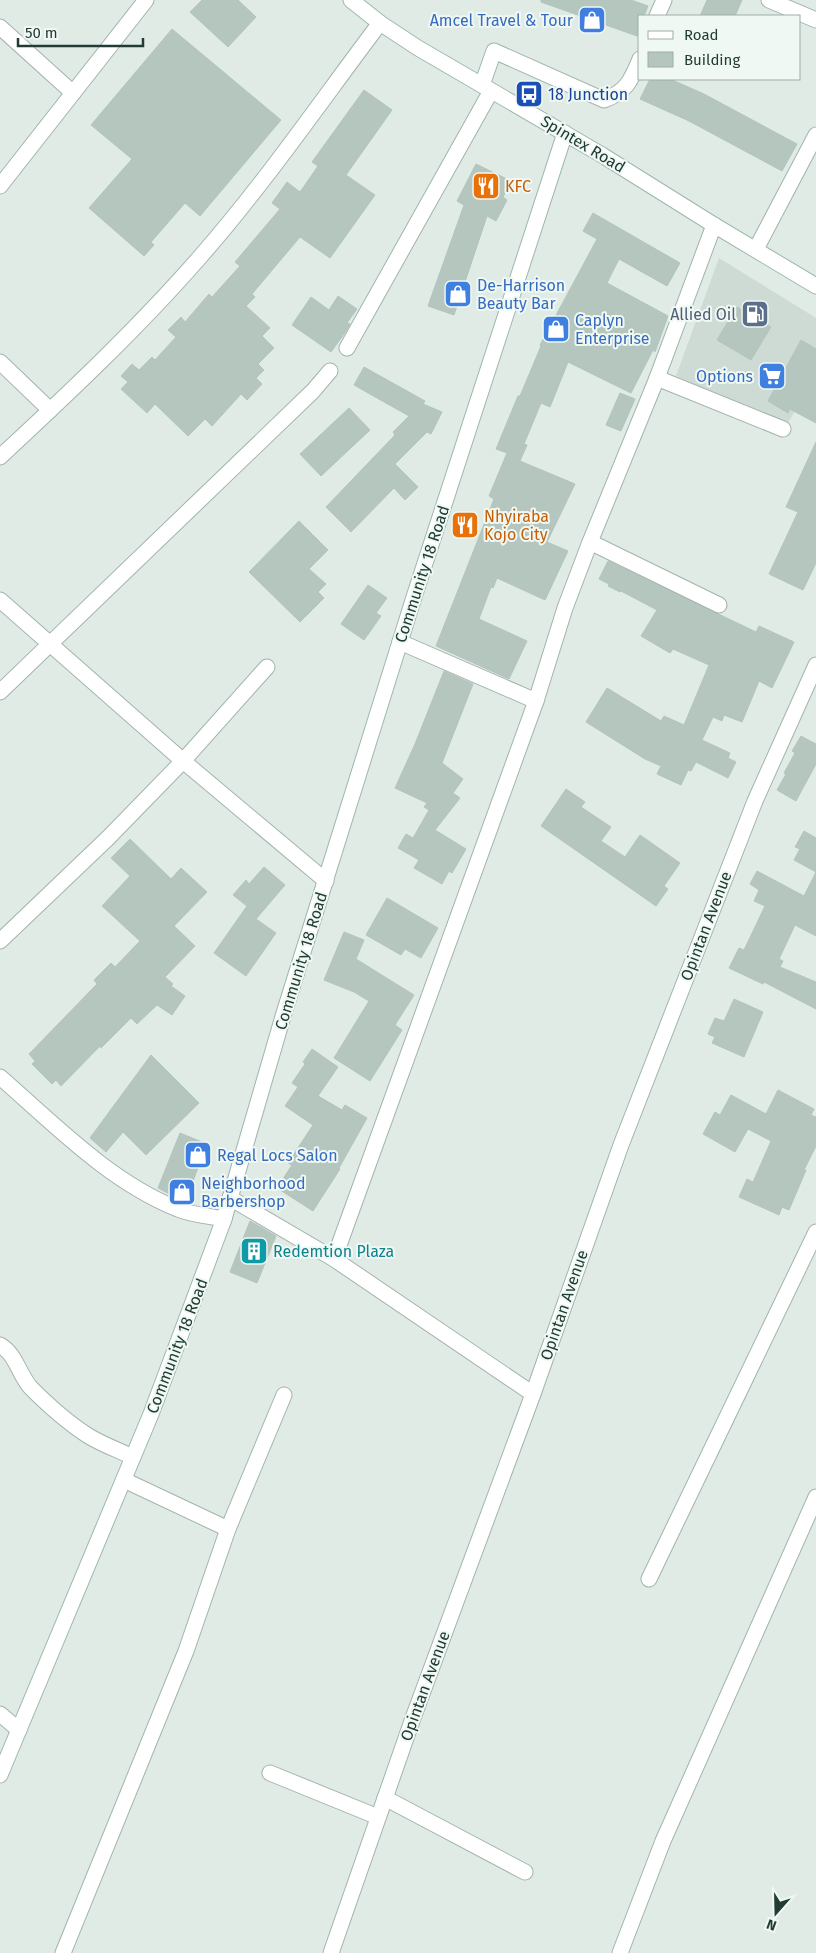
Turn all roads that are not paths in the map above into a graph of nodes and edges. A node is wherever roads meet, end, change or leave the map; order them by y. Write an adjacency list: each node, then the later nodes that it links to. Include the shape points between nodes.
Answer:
1 (146, 0): 11 (street)
2 (664, 0): 5 (street)
3 (769, 0): 6 (street)
4 (359, 3): 7 (street, Spintex Road)
5 (657, 15)
6 (816, 20)
7 (380, 23): 10 (street, Spintex Road); 22 (street, via 200,257)
8 (0, 27): 11 (street)
9 (638, 64): 10 (street, via 632,80 618,95 604,100 494,51)
10 (487, 88): 12 (street, Spintex Road); 18 (street)
11 (73, 93): 14 (street)
12 (564, 133): 15 (street, Spintex Road); 28 (street, Community 18 Road)
13 (816, 135): 16 (street)
14 (0, 186)
15 (714, 225): 16 (street, Spintex Road); 21 (street)
16 (756, 249): 17 (street, Spintex Road)
17 (816, 286)
18 (348, 348)
19 (0, 362): 22 (street)
20 (330, 372): 29 (street)
21 (657, 378): 23 (street); 25 (street)
22 (50, 410): 24 (street)
23 (783, 429)
24 (0, 457)
25 (590, 542): 27 (street); 33 (street)
26 (0, 600): 29 (street)
27 (719, 605)
28 (400, 642): 33 (street); 35 (street, Community 18 Road)
29 (50, 644): 32 (street); 34 (street)
30 (816, 665): 43 (street, Opintan Avenue, via 754,801 621,1145)
31 (267, 667): 34 (street)
32 (0, 692)
33 (536, 701): 41 (street)
34 (183, 761): 35 (street); 36 (street)
35 (326, 881): 38 (street, Community 18 Road)
36 (0, 941)
37 (0, 1077): 39 (street, via 90,1156 143,1193 180,1210)
38 (230, 1198): 39 (street, Community 18 Road); 41 (street)
39 (224, 1219): 45 (street, Community 18 Road, via 178,1347)
40 (816, 1232): 49 (street)
41 (334, 1259): 43 (street)
42 (0, 1345): 45 (street, via 12,1356 30,1386 66,1419 87,1435)
43 (533, 1394): 54 (street, Opintan Avenue)
44 (284, 1395): 48 (street)
45 (133, 1457): 46 (street, Community 18 Road)
46 (124, 1480): 48 (street); 51 (street, Community 18 Road)
47 (816, 1497): 59 (street, via 663,1841)
48 (228, 1529): 57 (street, via 186,1651)
49 (649, 1579)
50 (0, 1714): 51 (street)
51 (20, 1730): 53 (street, Community 18 Road)
52 (270, 1773): 55 (street)
53 (0, 1775)
54 (385, 1798): 55 (street, Opintan Avenue); 56 (street)
55 (378, 1817): 58 (street, Opintan Avenue)
56 (525, 1872)
57 (63, 1953)
58 (331, 1953)
59 (620, 1953)

